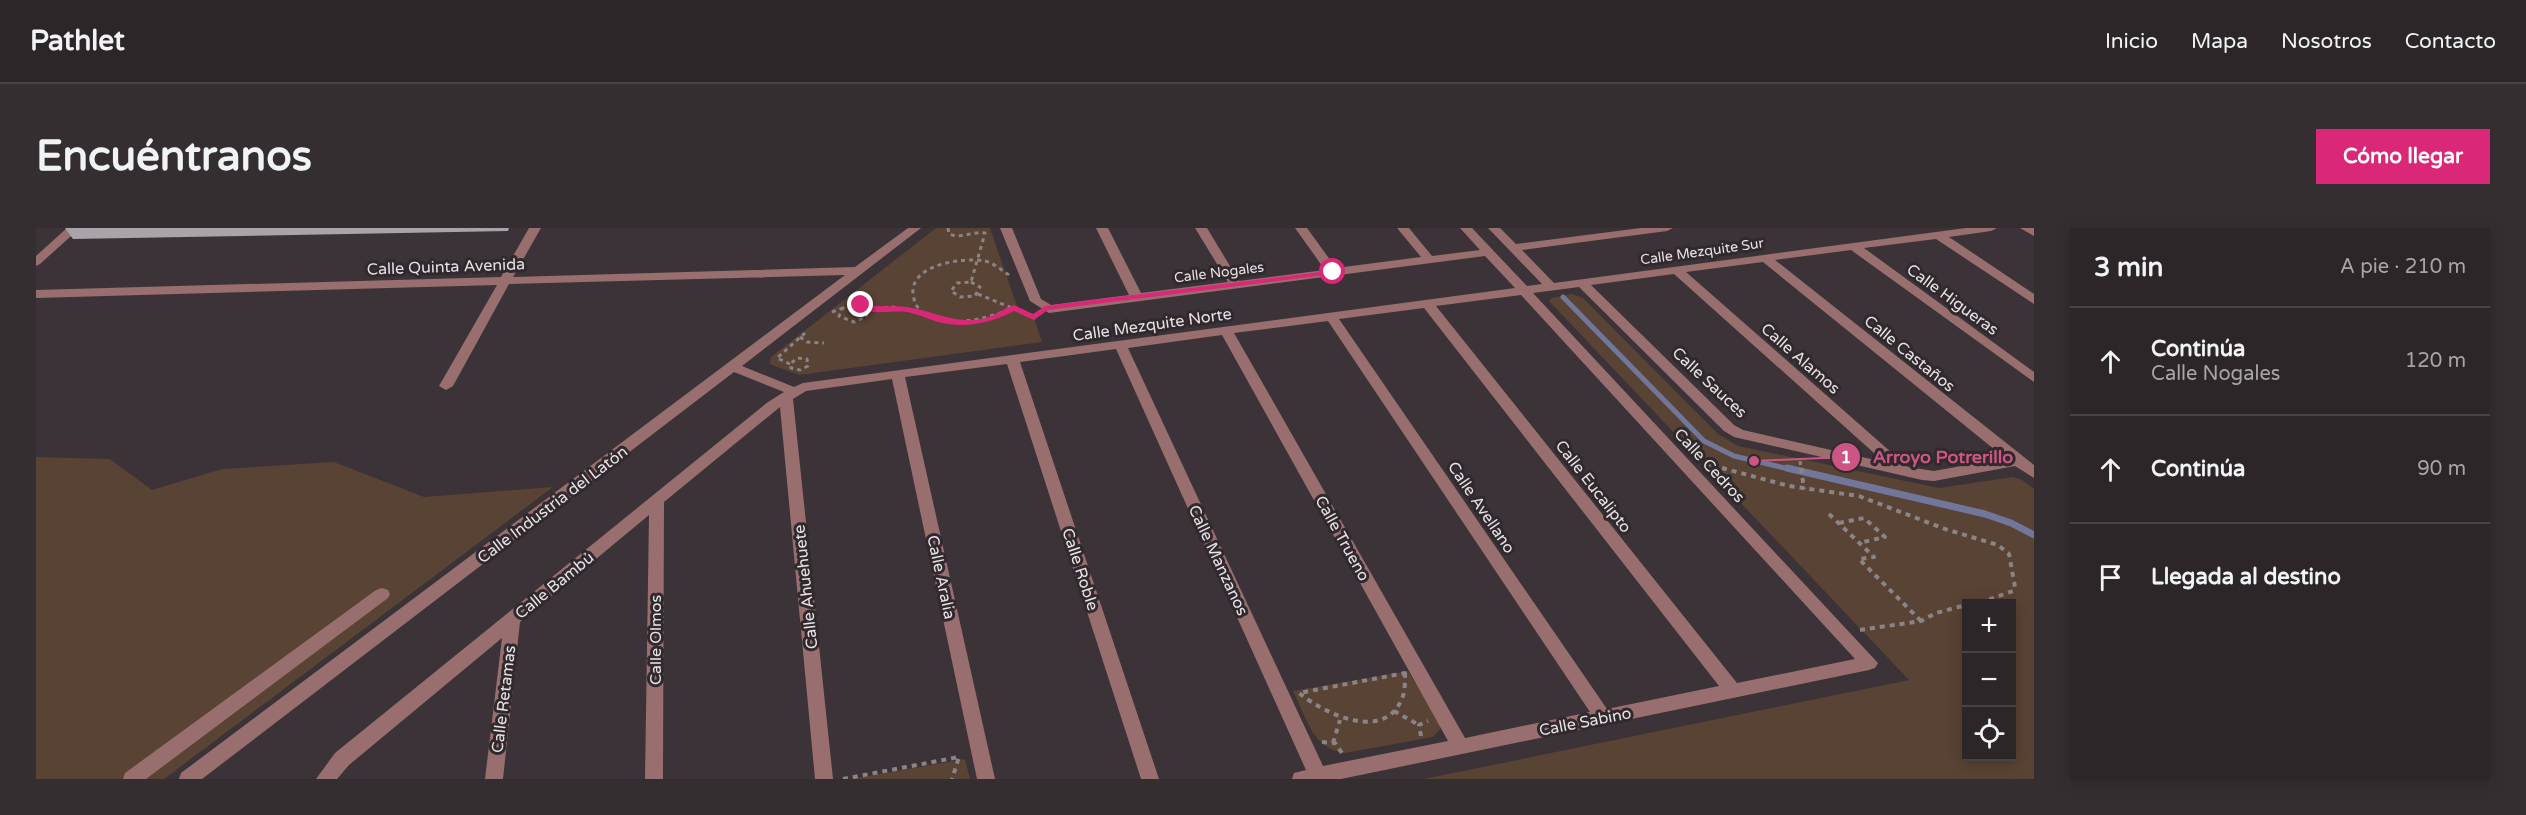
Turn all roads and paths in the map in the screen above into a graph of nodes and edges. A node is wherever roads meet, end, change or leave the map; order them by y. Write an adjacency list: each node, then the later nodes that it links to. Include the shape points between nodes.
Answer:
1 (74, 228): 26 (street)
2 (535, 228): 31 (street)
3 (915, 228): 28 (street, Calle Industria del Latón)
4 (948, 228): 16 (path, via 949,234 956,237)
5 (1006, 228): 30 (street)
6 (1102, 228): 39 (street)
7 (1201, 228): 34 (street)
8 (1301, 228): 29 (street)
9 (1403, 228): 24 (street)
10 (1466, 228): 22 (street, Calle Cedros)
11 (1494, 228): 21 (street)
12 (1557, 228): 19 (street)
13 (1661, 228): 19 (street)
14 (1991, 228): 18 (street, Calle Mezquite Sur)
15 (2026, 228): 17 (street)
16 (973, 229): 25 (path, via 985,234)
17 (2034, 233)
18 (1938, 235): 20 (street, Calle Mezquite Sur); 40 (street)
19 (1570, 241): 21 (street)
20 (1853, 246): 23 (street, Calle Mezquite Sur); 58 (street, Calle Higueras)
21 (1513, 248): 35 (street)
22 (1488, 252): 24 (street, Calle Nogales); 36 (street, Calle Cedros)
23 (1765, 258): 27 (street, Calle Mezquite Sur); 61 (street, Calle Castaños)
24 (1429, 259): 29 (street, Calle Nogales)
25 (978, 261): 30 (path, via 1000,267 1007,275); 32 (path); 47 (path, via 953,261 937,266 915,283 914,301)
26 (36, 262)
27 (1676, 270): 33 (street, Calle Mezquite Sur); 64 (street, Calle Alamos)
28 (857, 271): 31 (street, Calle Quinta Avenida); 56 (street, Calle Industria del Latón)
29 (1333, 272): 34 (street, Calle Nogales)
30 (1024, 274): 44 (street, via 1036,301)
31 (507, 280): 37 (street, Calle Quinta Avenida); 59 (street)
32 (971, 282): 38 (path, via 980,287); 38 (path, via 954,285 952,293 963,298)
33 (1582, 283): 35 (street, Calle Mezquite Sur); 64 (street, Calle Sauces, via 1734,431)
34 (1236, 285): 39 (street, Calle Nogales)
35 (1551, 287): 36 (street, Calle Mezquite Sur)
36 (1524, 290): 41 (street, Calle Mezquite Norte); 77 (street, Calle Cedros)
37 (36, 294)
38 (978, 294): 43 (path)
39 (1137, 298): 44 (street, Calle Nogales)
40 (2034, 300)
41 (1428, 303): 48 (street, Calle Mezquite Norte); 78 (street, Calle Eucalipto)
42 (843, 308): 45 (path, via 856,304); 45 (path, via 839,316 854,322 866,317); 46 (path)
43 (1013, 308): 44 (path, via 1034,318); 47 (path, via 977,322 944,321)
44 (1045, 308)
45 (868, 309): 47 (path, via 898,308)
46 (827, 315)
47 (930, 316)
48 (1331, 316): 50 (street, Calle Mezquite Norte); 80 (street, Calle Avellano)
49 (809, 330): 51 (path)
50 (1226, 330): 53 (street, Calle Mezquite Norte); 87 (street, Calle Trueno)
51 (800, 337): 52 (path, via 807,342); 55 (path, via 777,358)
52 (824, 343)
53 (1120, 344): 54 (street, Calle Mezquite Norte); 89 (street, Calle Manzanos)
54 (1012, 359): 57 (street, Calle Mezquite Norte); 99 (street, Calle Roble)
55 (790, 364): 55 (path, via 800,370 810,362 801,358)
56 (732, 367): 60 (street); 91 (street, Calle Industria del Latón)
57 (898, 374): 60 (street, Calle Mezquite Norte, via 803,387); 98 (street, Calle Aralia)
58 (2034, 378)
59 (446, 386)
60 (789, 393): 67 (street, Calle Bambú); 95 (street, Calle Ahuehuete)
61 (2019, 460): 64 (street, Calle Sauces, via 1934,476); 65 (street, Calle Castaños)
62 (1705, 463): 66 (path)
63 (1801, 464): 66 (path)
64 (1905, 471)
65 (2034, 473)
66 (1804, 486): 72 (path, via 1859,496 2002,547 2009,554 2015,587)
67 (657, 501): 74 (street, Calle Bambú); 94 (street, Calle Olmos)
68 (1829, 514): 69 (path)
69 (1838, 523): 70 (path); 70 (path, via 1864,518 1885,537)
70 (1859, 543): 75 (path, via 1874,557 1859,559)
71 (382, 594): 90 (street)
72 (1988, 599)
73 (1962, 606): 75 (path)
74 (512, 619): 92 (street, Calle Bambú, via 342,759); 93 (street, Calle Retamas)
75 (1921, 621): 76 (path)
76 (1857, 631)
77 (1869, 663): 78 (street, Calle Sabino)
78 (1733, 691): 80 (street, Calle Sabino)
79 (1394, 711): 81 (path, via 1377,720); 81 (path, via 1407,688 1405,673 1299,693 1311,705); 83 (path)
80 (1603, 717): 87 (street, Calle Sabino)
81 (1340, 720): 85 (path)
82 (1437, 723): 83 (path, via 1424,721)
83 (1419, 725): 84 (path)
84 (1423, 739)
85 (1333, 742): 86 (path); 88 (path)
86 (1319, 743)
87 (1460, 746): 89 (street, Calle Sabino)
88 (1342, 753)
89 (1310, 777)
90 (132, 779)
91 (188, 779)
92 (325, 779)
93 (494, 779)
94 (654, 779)
95 (824, 779)
96 (843, 779): 97 (path, via 959,757)
97 (952, 779)
98 (986, 779)
99 (1150, 779)

